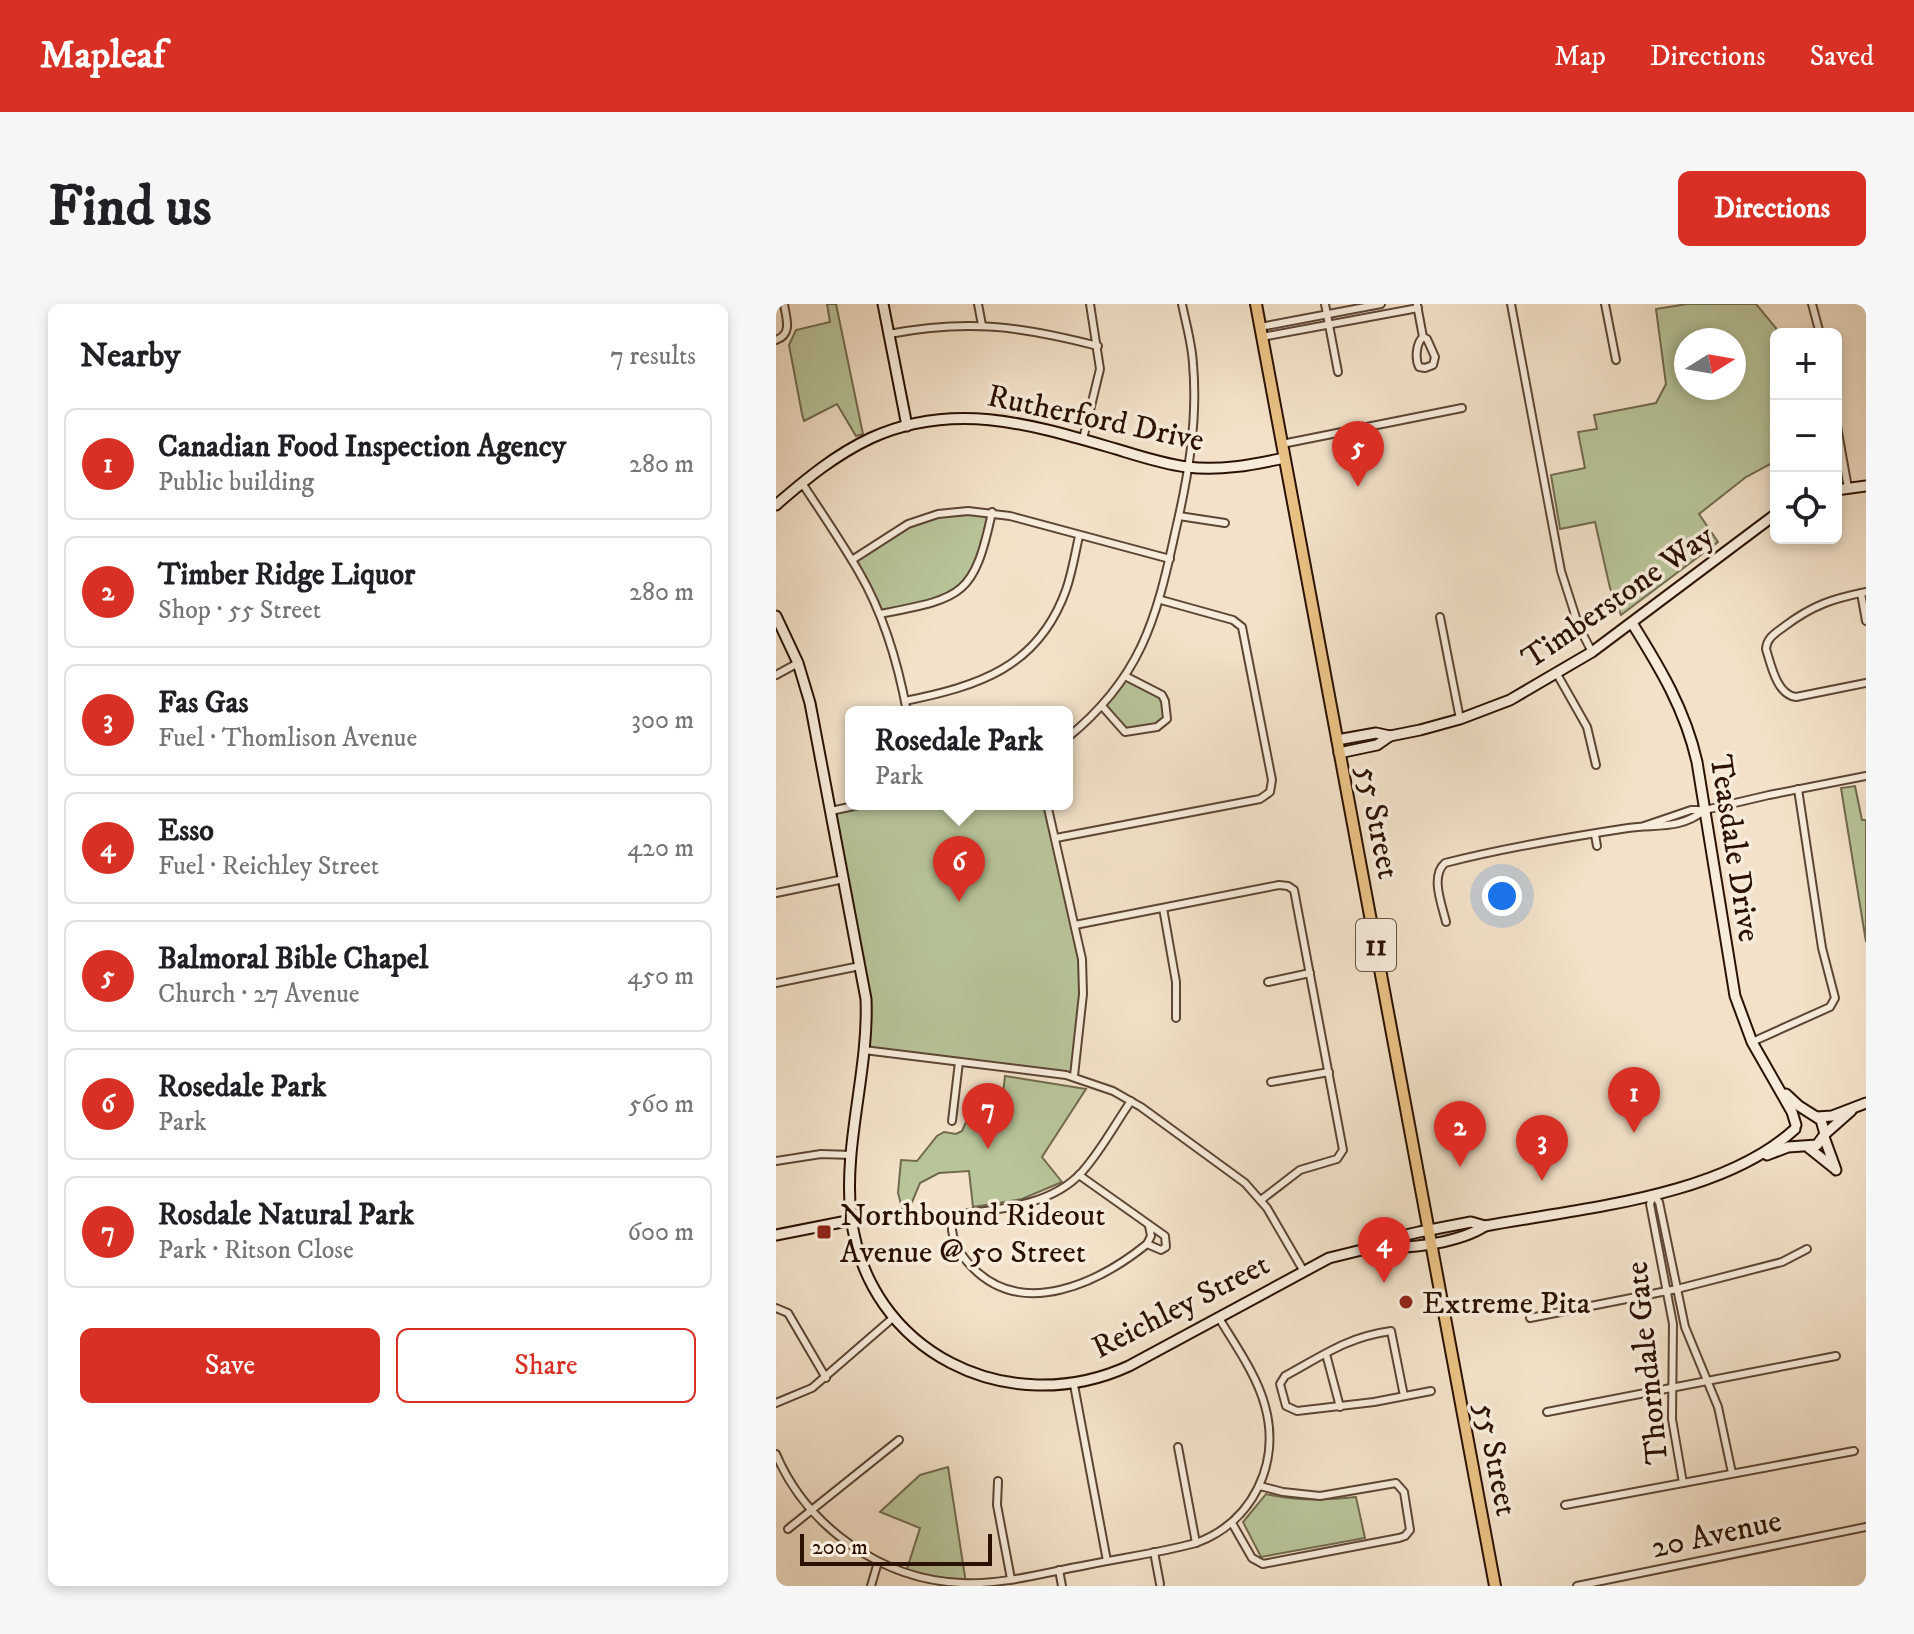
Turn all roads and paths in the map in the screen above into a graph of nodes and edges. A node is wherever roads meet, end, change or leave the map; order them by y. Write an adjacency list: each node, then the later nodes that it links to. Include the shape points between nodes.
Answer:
1 (784, 304): 20 (street, via 788,328)
2 (883, 304): 18 (street)
3 (978, 304): 14 (street)
4 (1090, 304): 21 (street)
5 (1182, 304): 30 (street, via 1194,375)
6 (1256, 304): 17 (main road, 55 Street / 11)
7 (1325, 304): 13 (street)
8 (1381, 304): 13 (street)
9 (1511, 304): 50 (street, via 1561,571)
10 (1605, 304): 22 (street)
11 (1812, 304): 16 (street)
12 (1417, 306): 15 (street); 19 (street)
13 (1327, 314): 15 (street); 17 (street)
14 (982, 325): 18 (street); 21 (street, via 1033,330)
15 (1329, 325): 17 (street); 23 (street)
16 (1818, 328)
17 (1261, 332): 27 (main road, 55 Street / 11)
18 (889, 334): 25 (street)
19 (1423, 337): 19 (street, via 1417,359 1425,368 1435,358)
20 (776, 340)
21 (1098, 346): 26 (street, via 1100,377)
22 (1616, 360)
23 (1338, 372)
24 (1462, 408): 27 (street)
25 (907, 426): 26 (street, Rutherford Drive, via 994,418); 31 (street, Rutherford Drive, via 855,446)
26 (1083, 439): 30 (street, Rutherford Drive)
27 (1282, 444): 29 (main road, 55 Street / 11)
28 (1842, 454): 33 (street)
29 (1284, 458): 30 (street, Rutherford Drive, via 1229,468); 62 (main road, 55 Street / 11)
30 (1189, 467): 37 (street)
31 (802, 483): 35 (street, Rutherford Drive); 42 (street)
32 (1866, 486): 33 (street)
33 (1848, 488): 34 (street)
34 (1842, 489)
35 (776, 505)
36 (992, 512): 40 (street); 42 (street, via 949,512 918,520); 45 (street, via 981,560 960,590 933,603)
37 (1179, 516): 39 (street); 41 (street)
38 (1770, 519): 49 (street, Timberstone Way)
39 (1225, 523)
40 (1079, 536): 41 (street); 56 (street, via 1060,605 1027,650 977,683)
41 (1170, 559): 44 (street)
42 (852, 560): 45 (street)
43 (1863, 592): 48 (street); 55 (street, via 1812,607 1769,638 1766,649 1788,696)
44 (1161, 600): 54 (street); 72 (street, via 1242,627 1270,792 1260,799)
45 (880, 614): 56 (street)
46 (776, 616): 51 (street, Reichley Street)
47 (1440, 617): 59 (street)
48 (1866, 621)
49 (1632, 623): 50 (street, Timberstone Way); 69 (street, Teasdale Drive, via 1682,711)
50 (1592, 652): 52 (street, Timberstone Way)
51 (798, 663): 53 (street); 70 (street, Reichley Street)
52 (1557, 674): 59 (street, Timberstone Way); 64 (street, via 1587,727)
53 (776, 675)
54 (1125, 676): 58 (street); 58 (street, via 1162,695 1165,722 1125,732)
55 (1866, 683)
56 (905, 701): 57 (street)
57 (906, 706)
58 (1102, 706): 60 (street)
59 (1460, 719): 61 (street, Timberstone Way)
60 (1073, 733)
61 (1390, 736): 62 (street, Timberstone Way, via 1376,733); 63 (street, Timberstone Way, via 1377,745)
62 (1337, 740): 63 (main road, 55 Street / 11)
63 (1339, 753): 107 (main road, 55 Street / 11)
64 (1596, 765)
65 (1866, 776): 66 (street)
66 (1798, 789): 69 (street); 84 (street, via 1835,998 1830,1007)
67 (845, 808): 70 (street)
68 (1049, 810): 72 (street)
69 (1705, 810): 71 (street); 84 (street, Teasdale Drive, via 1731,980)
70 (831, 811): 74 (street, Reichley Street)
71 (1595, 835): 73 (street); 77 (street, via 1445,863 1437,879)
72 (1056, 838): 78 (street)
73 (1597, 846)
74 (844, 879): 75 (street); 79 (street, Reichley Street)
75 (776, 893)
76 (1163, 908): 78 (street); 80 (street, via 1288,886 1296,896); 83 (street, via 1176,982)
77 (1446, 922)
78 (1075, 925): 88 (street, via 1084,983)
79 (860, 966): 82 (street); 85 (street, Reichley Street)
80 (1310, 973): 81 (street); 87 (street)
81 (1268, 982)
82 (776, 983)
83 (1176, 1018)
84 (1752, 1042): 90 (street, Teasdale Drive)
85 (864, 1050): 86 (street); 98 (street, Reichley Street)
86 (959, 1062): 88 (street); 94 (street)
87 (1329, 1072): 89 (street); 103 (street, via 1342,1154 1300,1170)
88 (1074, 1076): 91 (street)
89 (1271, 1082)
90 (1778, 1086): 93 (street, Teasdale Drive); 95 (street, Teasdale Drive)
91 (1131, 1101): 101 (street); 103 (street, via 1234,1173)
92 (1862, 1105): 93 (street, via 1832,1116); 96 (street)
93 (1814, 1116): 95 (street); 96 (street, via 1823,1123)
94 (952, 1121)
95 (1795, 1127): 97 (street, via 1796,1139); 99 (street)
96 (1825, 1136): 97 (street, via 1817,1145); 97 (street, via 1838,1173)
97 (1806, 1146): 99 (street)
98 (853, 1155): 100 (street); 104 (street, Reichley Street)
99 (1756, 1159): 102 (street)
100 (776, 1161)
101 (1079, 1175): 105 (street); 111 (street, via 1035,1201 958,1216 952,1232 969,1264 996,1285 1037,1293 1088,1282)
102 (1653, 1195): 106 (street); 109 (street, Thorndale Gate); 112 (street, Thorndale Gate)
103 (1261, 1200): 115 (street)
104 (852, 1220): 108 (street); 119 (street, Reichley Street, via 869,1278)
105 (1149, 1226): 111 (street); 111 (street, via 1167,1243 1161,1250)
106 (1485, 1226): 107 (street, Reichley Street, via 1471,1222); 110 (street, Reichley Street, via 1473,1234)
107 (1428, 1230): 110 (main road, 55 Street / 11); 113 (street, Reichley Street)
108 (776, 1235)
109 (1668, 1242): 112 (street); 116 (street, Thorndale Gate)
110 (1431, 1243): 113 (street, Reichley Street); 159 (main road, 55 Street / 11)
111 (1147, 1244)
112 (1658, 1244): 117 (street, Thorndale Gate)
113 (1382, 1245): 115 (street, Reichley Street, via 1339,1254)
114 (1807, 1249): 116 (street, via 1782,1262)
115 (1303, 1270): 120 (street, Reichley Street)
116 (1677, 1289): 117 (street); 122 (street, Thorndale Gate)
117 (1666, 1291): 121 (street); 123 (street, Thorndale Gate)
118 (776, 1308): 126 (street, via 788,1313)
119 (894, 1317): 126 (street); 128 (street, Reichley Street, via 928,1350 979,1376 1029,1386)
120 (1219, 1318): 128 (street, Reichley Street, via 1129,1366); 132 (street)
121 (1530, 1318)
122 (1687, 1336): 123 (street); 127 (street, Thorndale Gate)
123 (1674, 1338): 129 (street, Thorndale Gate)
124 (1326, 1354): 131 (street, via 1365,1335 1391,1331); 132 (street, via 1282,1378); 134 (street)
125 (1836, 1356): 127 (street)
126 (826, 1378): 133 (street)
127 (1707, 1381): 129 (street); 140 (street, Thorndale Gate, via 1721,1417)
128 (1074, 1385): 151 (street)
129 (1672, 1388): 135 (street); 142 (street, Thorndale Gate, via 1672,1427)
130 (1431, 1391): 131 (street)
131 (1404, 1396): 134 (street)
132 (1274, 1400): 134 (street, via 1294,1411); 143 (street)
133 (776, 1403)
134 (1340, 1407)
135 (1547, 1412)
136 (899, 1440): 145 (street)
137 (1178, 1447): 149 (street)
138 (1854, 1451): 140 (street)
139 (776, 1454): 145 (street)
140 (1732, 1473): 142 (street)
141 (998, 1481): 154 (street, via 997,1505)
142 (1683, 1483): 144 (street)
143 (1260, 1486): 146 (street); 146 (street, via 1320,1496 1396,1483 1404,1492 1410,1530 1399,1538 1263,1564 1252,1558)
144 (1565, 1505)
145 (812, 1511): 148 (street); 152 (street)
146 (1232, 1523): 149 (street)
147 (1866, 1527): 160 (street, 20 Avenue)
148 (788, 1529)
149 (1196, 1543): 150 (street)
150 (1154, 1552): 151 (street); 155 (street)
151 (1107, 1561): 153 (street)
152 (878, 1562): 156 (street); 157 (street)
153 (1059, 1570): 154 (street); 158 (street)
154 (1011, 1579): 156 (street)
155 (1160, 1584)
156 (966, 1585)
157 (871, 1586)
158 (1062, 1586)
159 (1495, 1586)
160 (1577, 1586)

